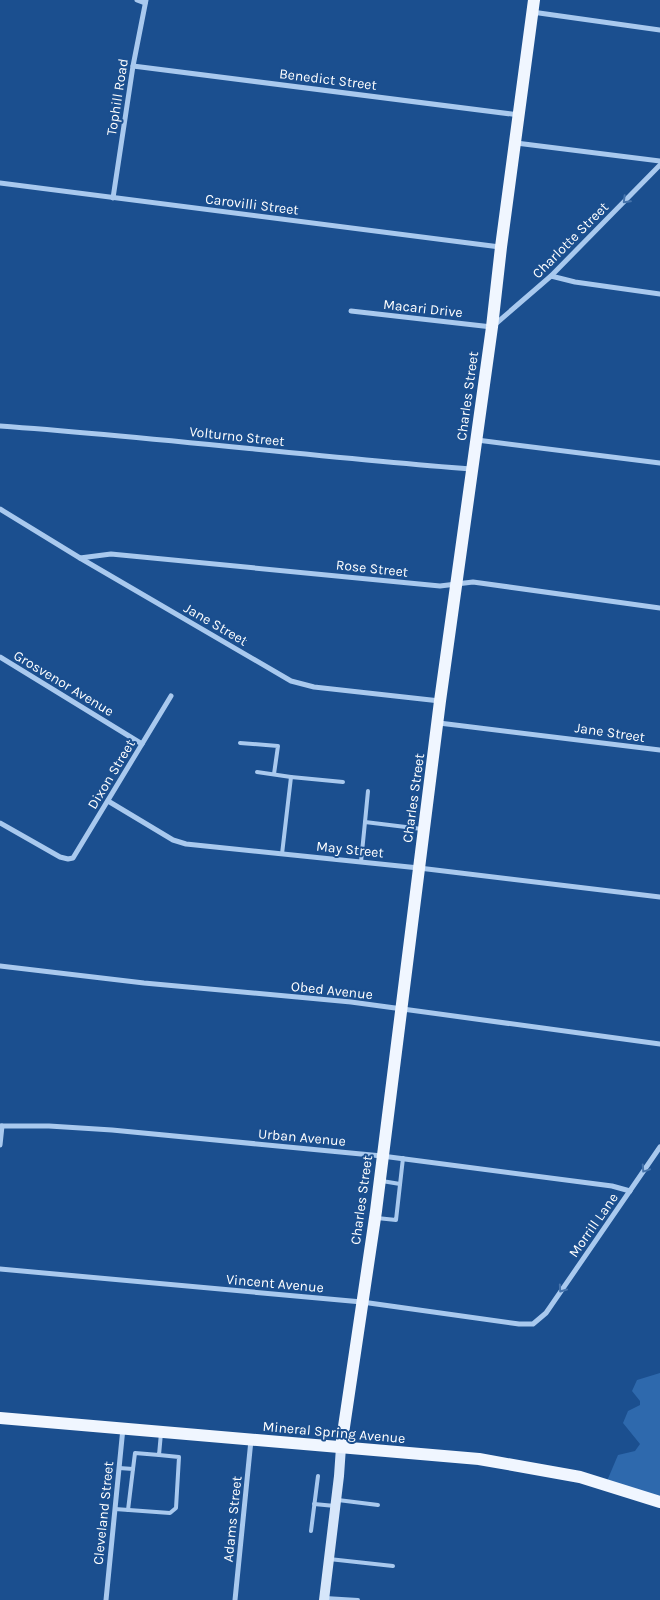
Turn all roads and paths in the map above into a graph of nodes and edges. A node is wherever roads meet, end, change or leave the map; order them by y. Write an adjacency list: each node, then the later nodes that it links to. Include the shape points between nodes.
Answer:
1 (137, 0): 2 (street)
2 (146, 1): 5 (street, Tophill Road)
3 (533, 6): 4 (street); 6 (main road, Charles Street)
4 (660, 30)
5 (133, 66): 6 (street, Benedict Street); 11 (street, Tophill Road)
6 (519, 115): 7 (main road, Charles Street)
7 (516, 143): 8 (street); 12 (main road, Charles Street)
8 (660, 161)
9 (660, 165): 13 (street, Charlotte Street, one-way to 13)
10 (0, 183): 11 (street, Carovilli Street)
11 (112, 198): 12 (street, Carovilli Street)
12 (501, 247): 16 (main road, Charles Street)
13 (551, 276): 14 (street); 16 (street, Charlotte Street)
14 (660, 294)
15 (351, 311): 16 (street, Macari Drive)
16 (492, 327): 18 (main road, Charles Street)
17 (0, 426): 20 (street, Volturno Street)
18 (476, 440): 19 (street); 20 (main road, Charles Street)
19 (660, 463)
20 (472, 469): 23 (main road, Charles Street)
21 (0, 509): 22 (street, Jane Street)
22 (80, 558): 23 (street, Rose Street, via 111,554 440,586); 27 (street, Jane Street, via 291,681 314,687)
23 (456, 584): 24 (street, Rose Street, via 473,582); 27 (main road, Charles Street)
24 (660, 608)
25 (0, 658): 30 (street, Grosvenor Avenue)
26 (170, 696): 30 (street, Dixon Street)
27 (440, 701): 28 (main road, Charles Street)
28 (438, 723): 31 (street, Jane Street); 40 (main road, Charles Street)
29 (240, 743): 33 (lane, via 278,746)
30 (142, 744): 37 (street, Dixon Street)
31 (660, 750)
32 (257, 772): 33 (lane)
33 (274, 774): 34 (lane)
34 (291, 777): 35 (lane); 41 (lane)
35 (343, 782)
36 (368, 791): 38 (lane)
37 (108, 801): 39 (street, Dixon Street, via 77,853 68,860); 41 (street, May Street, via 179,842)
38 (365, 822): 40 (lane); 42 (lane)
39 (0, 823)
40 (424, 829): 43 (main road, Charles Street)
41 (282, 854): 42 (street, May Street)
42 (361, 862): 43 (street, May Street)
43 (419, 868): 44 (street, May Street); 46 (main road, Charles Street)
44 (660, 897)
45 (0, 966): 46 (street, Obed Avenue)
46 (401, 1009): 47 (street, Obed Avenue); 51 (main road, Charles Street)
47 (660, 1044)
48 (1, 1126): 49 (street); 51 (street, Urban Avenue, via 112,1130)
49 (0, 1146)
50 (660, 1148): 55 (street, Morrill Lane, one-way to 55)
51 (382, 1156): 52 (street, Urban Avenue); 53 (main road, Charles Street)
52 (403, 1158): 54 (lane); 55 (street, Urban Avenue)
53 (379, 1181): 54 (lane); 56 (main road, Charles Street)
54 (400, 1184): 56 (lane, via 396,1220)
55 (630, 1191): 59 (street, Morrill Lane, one-way to 59)
56 (375, 1217): 58 (main road, Charles Street)
57 (0, 1269): 58 (street, Vincent Avenue)
58 (362, 1302): 59 (street, Vincent Avenue, via 528,1324); 64 (main road, Charles Street)
59 (544, 1315)
60 (0, 1418): 61 (main road, Mineral Spring Avenue)
61 (123, 1428): 62 (main road, Mineral Spring Avenue); 66 (street, Cleveland Street)
62 (161, 1431): 63 (main road, Mineral Spring Avenue); 65 (lane)
63 (251, 1440): 64 (main road, Mineral Spring Avenue); 80 (street, Adams Street)
64 (341, 1447): 69 (main road, Mineral Spring Avenue, via 479,1459 542,1469 580,1477); 70 (main road, Charles Street)
65 (159, 1455): 67 (lane, via 135,1454); 74 (lane, via 179,1457 176,1508 170,1513)
66 (119, 1468): 67 (lane); 73 (street, Cleveland Street)
67 (133, 1469): 74 (lane)
68 (318, 1476): 71 (lane)
69 (660, 1502)
70 (336, 1503): 71 (lane); 72 (lane); 76 (main road, Charles Street)
71 (314, 1504): 75 (lane)
72 (378, 1505)
73 (115, 1509): 74 (lane); 79 (street, Cleveland Street)
74 (128, 1510)
75 (311, 1531)
76 (329, 1559): 77 (lane); 78 (main road, Charles Street)
77 (393, 1566)
78 (324, 1599): 81 (lane)
79 (106, 1600)
80 (235, 1600)
81 (358, 1600)

